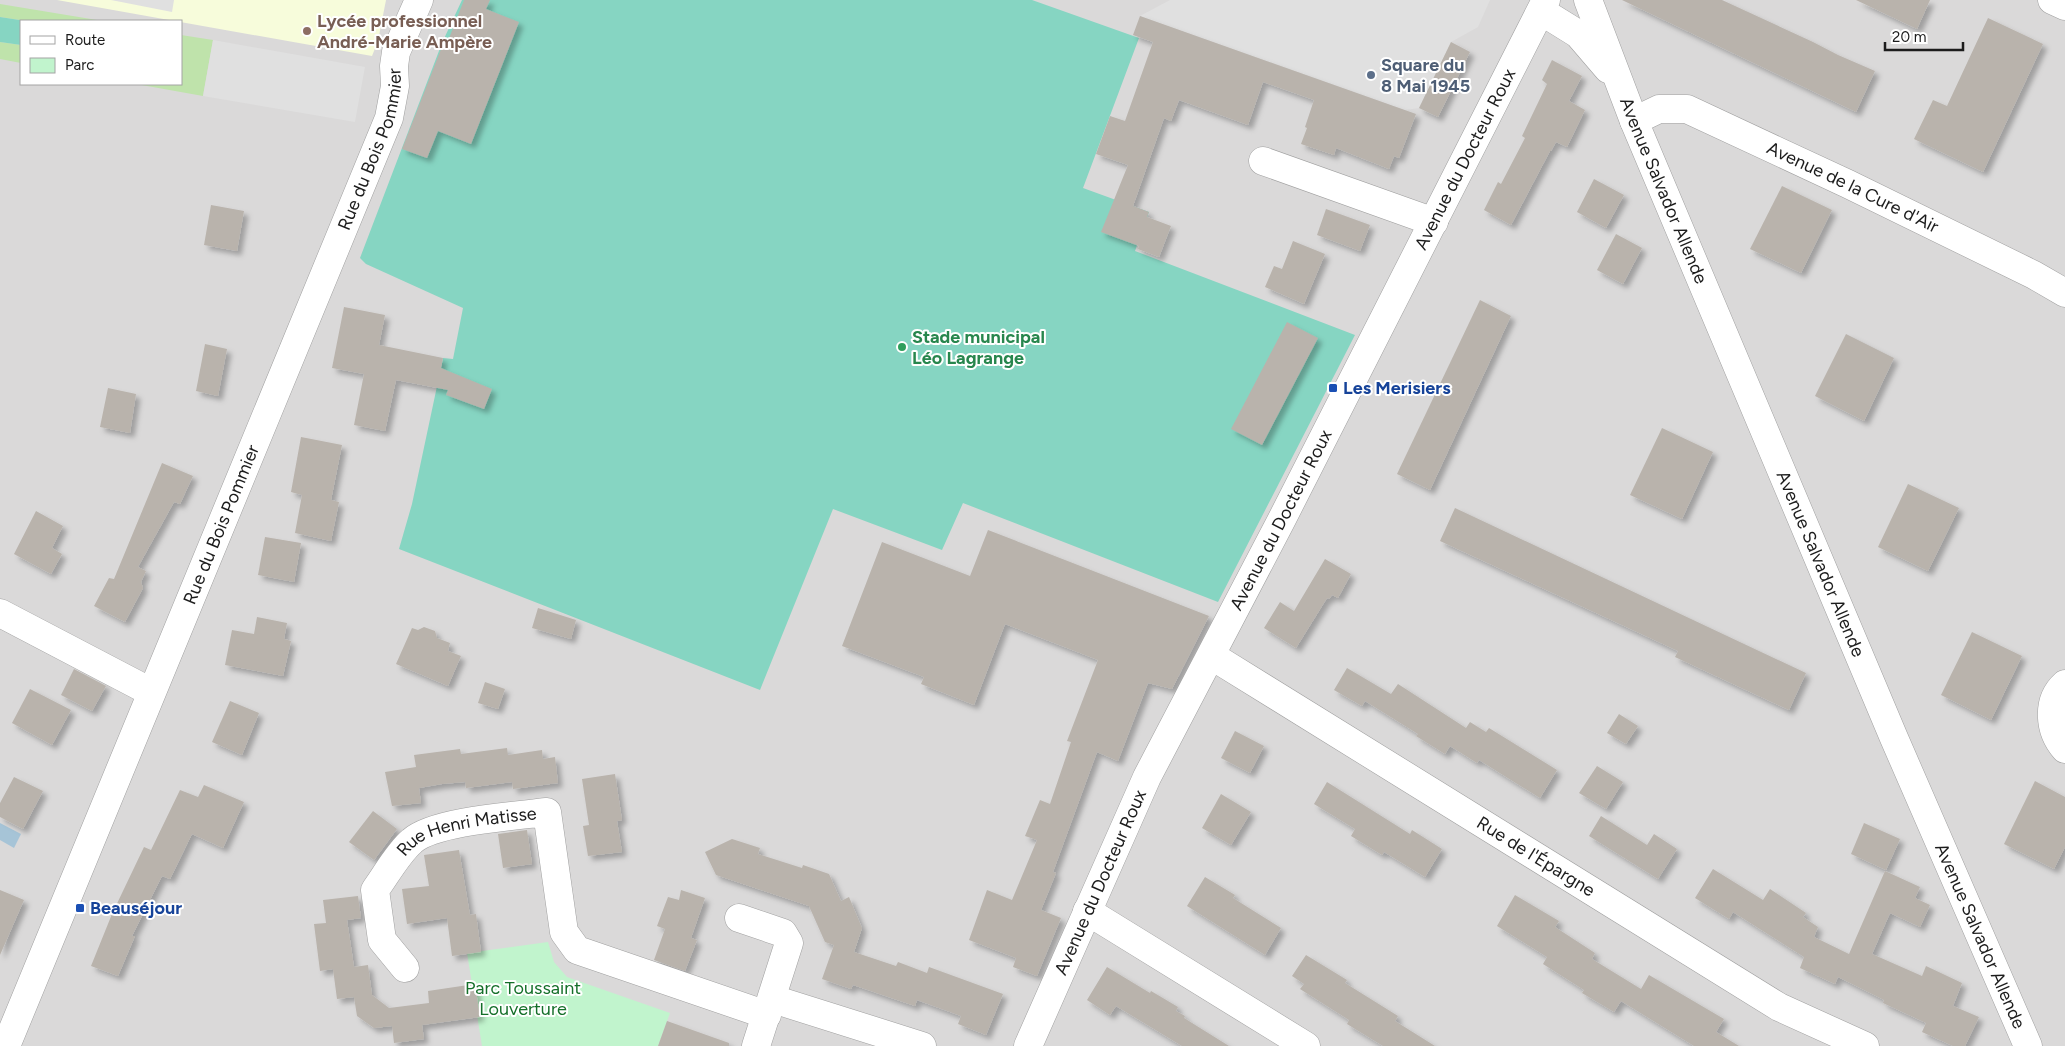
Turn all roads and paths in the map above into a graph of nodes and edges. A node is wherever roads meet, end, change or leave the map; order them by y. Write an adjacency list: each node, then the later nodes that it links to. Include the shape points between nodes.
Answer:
1 (419, 0): 14 (street, Rue du Bois Pommier, via 396,52 395,86 389,118)
2 (1588, 0): 6 (street, Avenue Salvador Allende)
3 (2052, 0): 5 (street)
4 (1543, 5): 6 (street, Avenue Salvador Allende, via 1578,34); 9 (street, Avenue du Docteur Roux)
5 (2065, 6)
6 (1617, 80): 7 (street, Avenue Salvador Allende)
7 (1634, 121): 10 (street, Avenue de la Cure d'Air, via 1659,109 1687,109 1857,188); 26 (street, Avenue Salvador Allende, via 1894,738)
8 (1262, 161): 9 (street)
9 (1434, 222): 12 (street, Avenue du Docteur Roux)
10 (2065, 293)
11 (0, 613): 14 (street)
12 (1212, 656): 16 (street, Avenue du Docteur Roux, via 1148,777); 25 (street, Rue de l'Épargne, via 1779,1007)
13 (2065, 684): 15 (street, via 2053,704 2051,723 2057,740)
14 (151, 692): 20 (street, Rue du Bois Pommier)
15 (2065, 749)
16 (1087, 911): 23 (street, Avenue du Docteur Roux); 24 (street)
17 (739, 918): 19 (street, via 783,932 789,943)
18 (405, 968): 19 (street, Rue Henri Matisse, via 382,940 374,890 412,841 428,830 448,825 546,812 564,932 577,950)
19 (770, 1007): 21 (street); 22 (street, Rue Henri Matisse)
20 (6, 1046)
21 (756, 1046)
22 (922, 1046)
23 (1028, 1046)
24 (1306, 1046)
25 (1866, 1046)
26 (2028, 1046)

